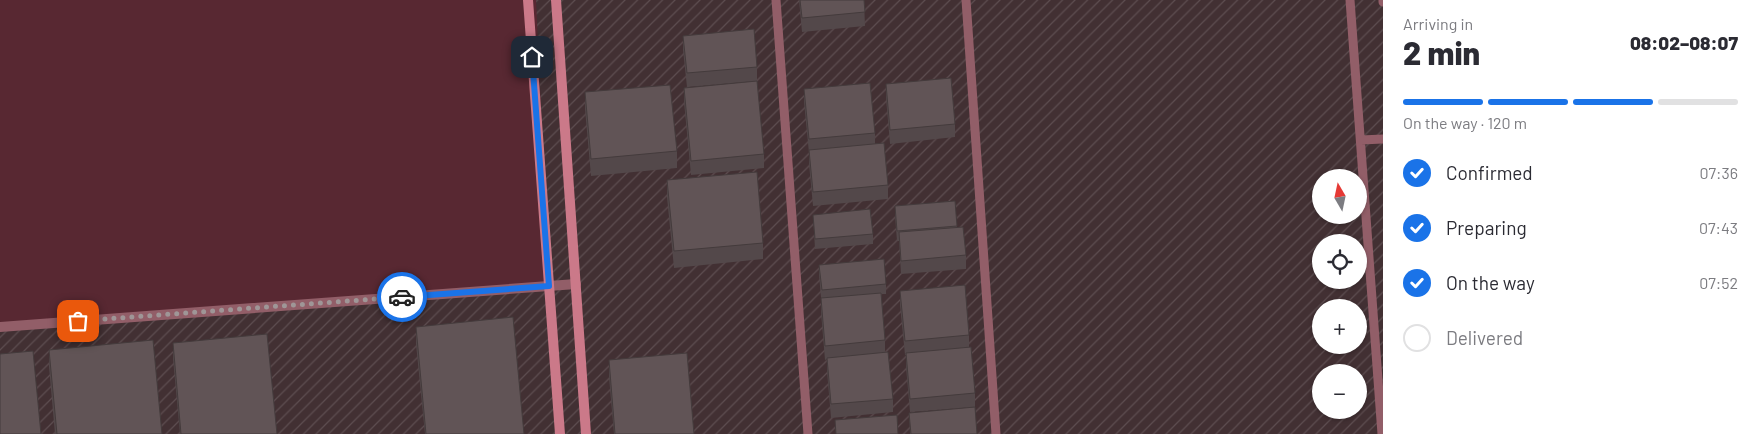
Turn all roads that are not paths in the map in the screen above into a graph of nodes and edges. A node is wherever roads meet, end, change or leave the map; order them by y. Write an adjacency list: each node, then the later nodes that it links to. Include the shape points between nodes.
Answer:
1 (528, 0): 9 (street)
2 (556, 0): 8 (street)
3 (776, 0): 13 (lane)
4 (966, 0): 14 (lane)
5 (1350, 0): 7 (lane)
6 (1383, 139): 7 (lane)
7 (1361, 140): 15 (lane)
8 (576, 284): 9 (street); 12 (street)
9 (549, 286): 10 (street); 11 (street)
10 (0, 326)
11 (560, 434)
12 (586, 434)
13 (808, 434)
14 (996, 434)
15 (1382, 434)

